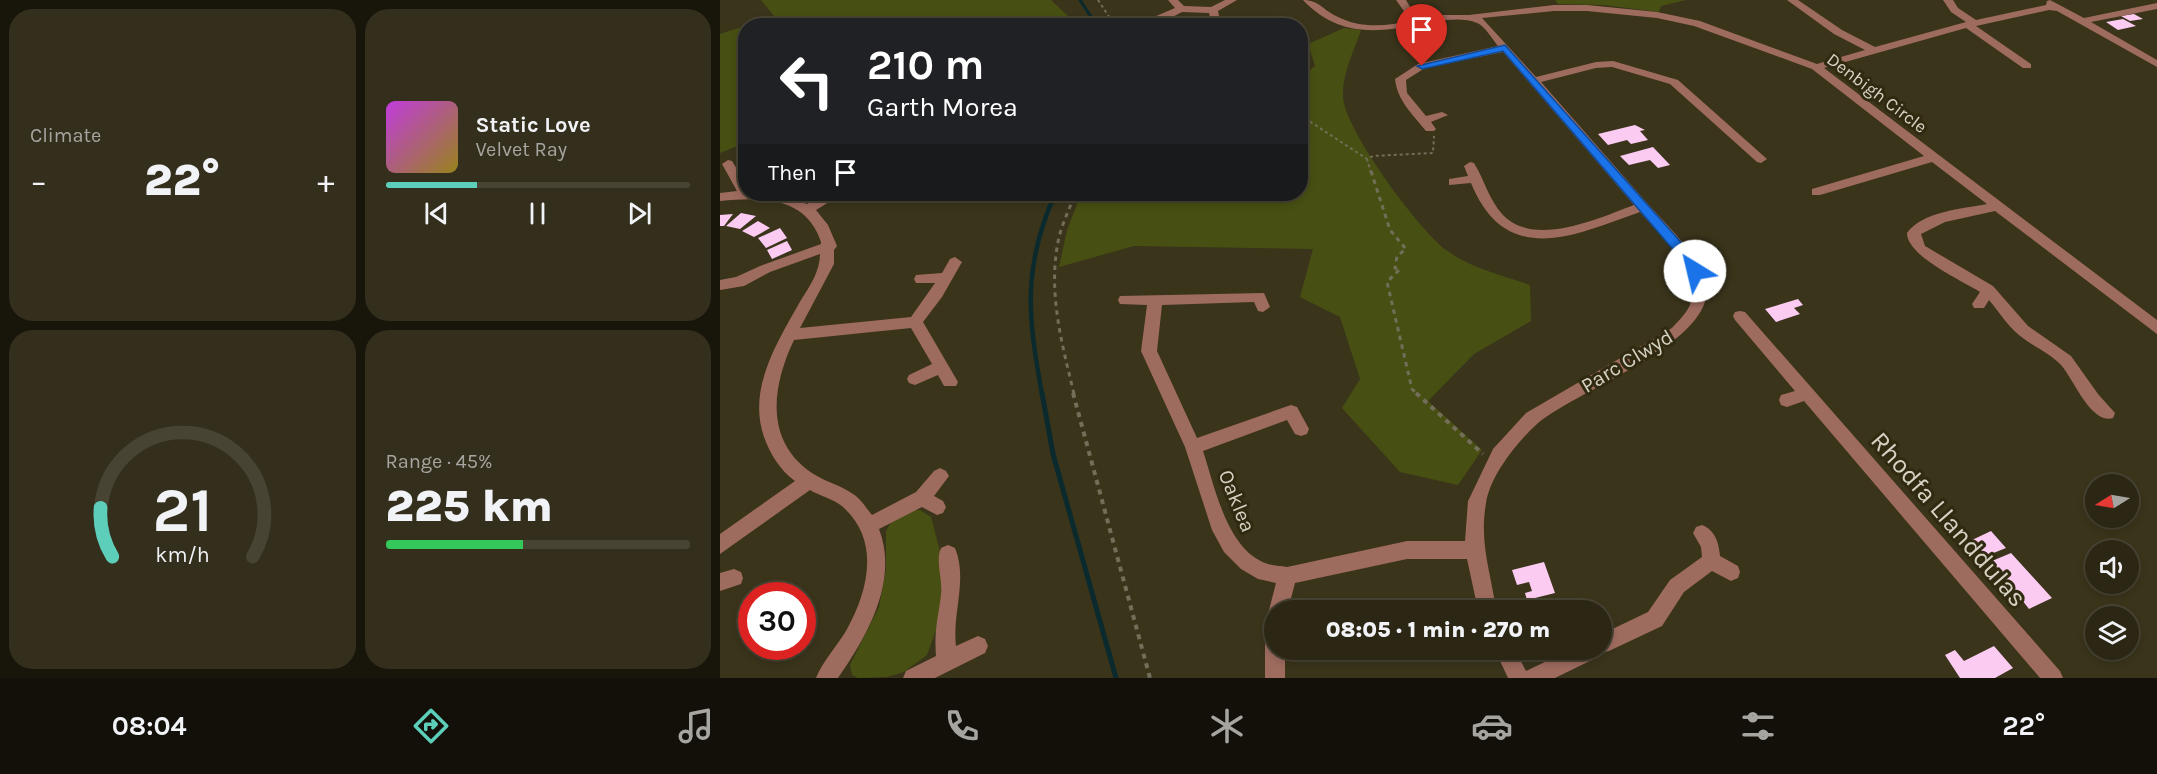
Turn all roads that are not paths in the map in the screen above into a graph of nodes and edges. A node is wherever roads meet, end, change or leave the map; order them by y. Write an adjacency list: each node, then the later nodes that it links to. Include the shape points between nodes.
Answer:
1 (1173, 0): 10 (street)
2 (1232, 0): 11 (street)
3 (1308, 0): 15 (street, via 1329,18 1355,26)
4 (1401, 0): 15 (street)
5 (1792, 0): 19 (street)
6 (1948, 0): 17 (street)
7 (2045, 0): 9 (street)
8 (2157, 6): 16 (street)
9 (2058, 8): 16 (street); 17 (street, via 2049,6)
10 (1181, 9): 11 (street); 13 (street)
11 (1213, 10): 14 (street)
12 (1474, 16): 15 (street, via 1459,9); 18 (street, Parc Clwyd); 22 (street, Denbigh Circle, via 1554,8 1657,15 1726,33)
13 (1157, 18)
14 (1214, 18)
15 (1413, 18)
16 (2084, 21): 21 (street)
17 (1971, 24): 19 (street); 20 (street)
18 (1505, 48): 23 (street, Parc Clwyd); 24 (street, via 1422,66 1400,79 1399,86 1427,125)
19 (1872, 50): 22 (street)
20 (2029, 63)
21 (2157, 64)
22 (1816, 67): 27 (street, Denbigh Circle)
23 (1534, 81): 25 (street, via 1593,61 1674,82); 38 (street, Parc Clwyd)
24 (1442, 115)
25 (1747, 147): 26 (street); 28 (street)
26 (1734, 151)
27 (1934, 157): 32 (street); 37 (street, Denbigh Circle)
28 (1761, 159)
29 (728, 164): 30 (street)
30 (738, 182)
31 (1454, 182): 38 (street, via 1472,172 1503,224 1530,235 1555,235)
32 (1816, 192)
33 (738, 196): 34 (street)
34 (720, 197)
35 (785, 201): 39 (street)
36 (823, 201): 39 (street)
37 (1998, 206): 45 (street, via 1939,219 1914,233 1920,249); 52 (street, Denbigh Circle)
38 (1643, 207): 67 (street, Parc Clwyd, via 1695,271 1702,299 1695,314 1677,332 1532,418 1499,454 1477,501)
39 (807, 210): 40 (street, via 820,221)
40 (830, 246): 44 (street, via 739,282); 53 (street, via 821,279)
41 (955, 262): 42 (street)
42 (946, 278): 43 (street); 51 (street)
43 (921, 279)
44 (720, 285)
45 (1988, 290): 49 (street); 59 (street, via 2024,330 2066,360 2092,399)
46 (1125, 300): 47 (street)
47 (1155, 300): 48 (street); 61 (street, Oaklea, via 1149,351)
48 (1264, 300)
49 (1979, 304)
50 (1740, 316): 57 (street, Rhodfa Llanddulas)
51 (915, 322): 53 (street); 54 (street)
52 (2157, 327)
53 (790, 335): 63 (street, via 769,388 769,426 774,444 787,464)
54 (941, 367): 55 (street); 56 (street)
55 (915, 379)
56 (950, 382)
57 (1806, 394): 58 (street); 85 (street, Rhodfa Llanddulas)
58 (1787, 400)
59 (2107, 413)
60 (1302, 429): 61 (street, via 1298,410)
61 (1193, 447): 71 (street, Oaklea, via 1218,524 1230,546 1265,573)
62 (940, 476): 64 (street, via 930,502)
63 (809, 482): 64 (street, via 850,502); 66 (street)
64 (870, 525): 80 (street, via 878,568 871,599 849,645)
65 (1702, 533): 69 (street, via 1710,545)
66 (720, 545)
67 (1474, 550): 71 (street, Oaklea, via 1407,550); 73 (street, Parc Clwyd)
68 (948, 554): 79 (street, via 951,593 944,630)
69 (1711, 561): 70 (street); 74 (street, via 1677,586 1655,619)
70 (1731, 572)
71 (1287, 576): 72 (street)
72 (1281, 600)
73 (1485, 600)
74 (1612, 639)
75 (978, 645): 79 (street)
76 (1275, 660): 82 (street)
77 (1510, 660): 83 (street)
78 (1571, 660): 84 (street)
79 (946, 661): 81 (street)
80 (826, 678)
81 (913, 678)
82 (1275, 678)
83 (1519, 678)
84 (1533, 678)
85 (2053, 678)

